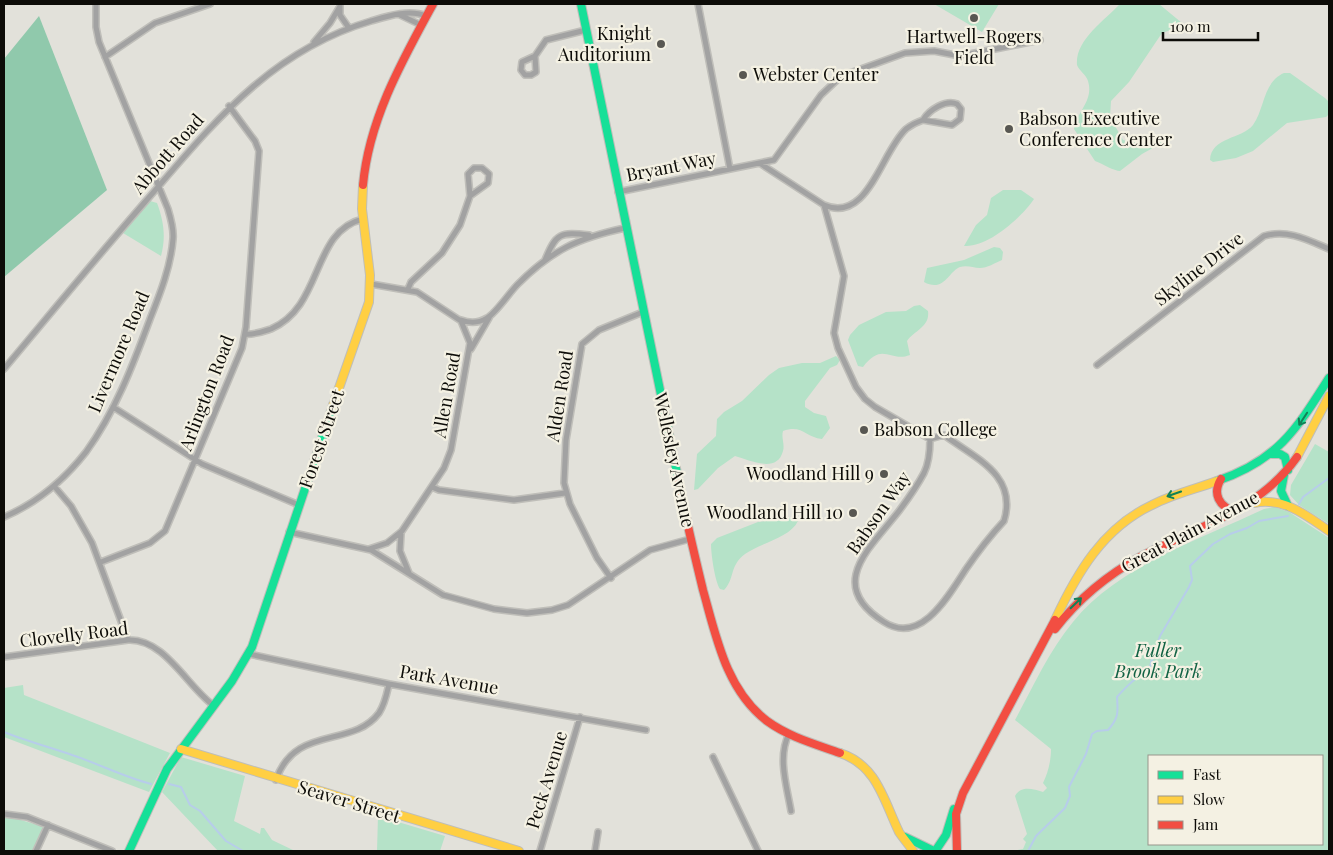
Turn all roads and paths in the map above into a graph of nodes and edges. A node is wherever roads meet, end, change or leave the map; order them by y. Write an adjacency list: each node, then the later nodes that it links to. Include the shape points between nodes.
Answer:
1 (96, 4): 15 (street, Livermore Road, via 96,32)
2 (210, 4): 15 (street, via 156,23)
3 (433, 4): 8 (main road, Forest Street)
4 (581, 4): 11 (main road, Wellesley Avenue)
5 (698, 4): 19 (street)
6 (340, 6): 10 (street, via 341,17); 13 (street, via 321,35)
7 (397, 15): 8 (street, Abbott Road, via 414,13); 9 (street); 10 (street, Abbott Road)
8 (426, 16): 9 (main road, Forest Street)
9 (422, 25): 24 (main road, Forest Street, via 391,86 373,135 363,182)
10 (349, 28): 13 (street, Abbott Road)
11 (586, 30): 14 (street, via 546,40); 21 (main road, Wellesley Avenue)
12 (1040, 40): 18 (street, via 960,56 934,51 905,53 850,73 821,95 774,160)
13 (307, 48): 16 (street, Abbott Road, via 271,71)
14 (535, 56)
15 (105, 57): 20 (street, Livermore Road)
16 (229, 106): 20 (street, Abbott Road); 34 (street, Arlington Road, via 259,151)
17 (923, 120): 17 (street, via 952,125 960,119 961,109 952,102 948,103 927,114); 23 (street, via 906,130 857,203 841,210)
18 (761, 164): 19 (street, Bryant Way); 23 (street)
19 (730, 169): 21 (street, Bryant Way)
20 (159, 186): 37 (street, Abbott Road); 40 (street, Livermore Road, via 171,218 171,252 153,312)
21 (618, 192): 25 (main road, Wellesley Avenue)
22 (470, 196): 22 (street, via 468,174 474,168 482,168 489,174 488,183); 30 (street, via 460,225 449,243)
23 (824, 204): 41 (street, via 844,276 834,333 838,348 865,399)
24 (363, 219): 29 (main road, Forest Street); 34 (street, via 346,226 330,243 306,296 293,315 273,328)
25 (625, 228): 26 (street); 31 (main road, Wellesley Avenue)
26 (590, 236): 28 (street); 28 (street, via 568,233 558,236)
27 (1329, 249): 36 (street, Skyline Drive, via 1294,235 1264,236)
28 (545, 261): 32 (street, via 512,290)
29 (371, 284): 30 (street); 50 (main road, Forest Street, via 366,313)
30 (408, 289): 33 (street)
31 (642, 312): 48 (street, Alden Road, via 599,330 582,344 565,448); 57 (main road, Wellesley Avenue)
32 (489, 317): 33 (street, via 473,322); 35 (street)
33 (459, 319): 35 (street, Allen Road, via 468,334)
34 (245, 334): 43 (street, Arlington Road, via 240,354)
35 (469, 354): 47 (street, Allen Road, via 451,450)
36 (1097, 366)
37 (4, 369)
38 (1329, 378): 42 (main road, Great Plain Avenue, one-way to 42, via 1294,431)
39 (1329, 396): 44 (main road, Great Plain Avenue, via 1308,440)
40 (113, 407): 43 (street); 46 (street, Livermore Road, via 86,452)
41 (930, 439): 41 (street, Babson Way, via 925,471 899,510 868,546 856,573 859,599 866,609 892,627 903,629 934,613 1004,521 1008,508 1004,486 997,473 944,436)
42 (1272, 454): 44 (main road, via 1285,456 1288,461); 45 (main road, Great Plain Avenue, via 1246,470)
43 (196, 460): 50 (street); 59 (street, Arlington Road, via 170,523 162,534 144,545)
44 (1286, 472): 49 (main road, Great Plain Avenue); 51 (main road, via 1281,491)
45 (1221, 479): 52 (main road, via 1216,488 1218,501); 65 (main road, Great Plain Avenue, one-way to 65, via 1156,501 1109,534 1079,574)
46 (54, 486): 53 (street, Livermore Road); 59 (street, via 79,519)
47 (432, 487): 48 (street, via 514,500); 54 (street, Allen Road)
48 (565, 493): 61 (street, via 597,558)
49 (1249, 504): 51 (main road, via 1267,500); 52 (main road, Great Plain Avenue)
50 (299, 505): 56 (main road, Forest Street)
51 (1288, 506): 55 (main road)
52 (1235, 512): 65 (main road, Great Plain Avenue, one-way to 52, via 1066,613 1107,577 1136,559)
53 (4, 517)
54 (402, 531): 58 (street, Allen Road, via 387,543); 60 (street, via 400,551)
55 (1329, 531)
56 (289, 532): 58 (street); 63 (main road, Forest Street)
57 (690, 539): 61 (street, via 654,548); 70 (main road, Wellesley Avenue, via 716,643 730,677 755,711)
58 (366, 549): 60 (street)
59 (100, 562): 62 (street)
60 (411, 576): 61 (street, via 443,595 494,609 527,613 568,605)
61 (611, 578)
62 (128, 640): 64 (street, Clovelly Road); 67 (street, Clovelly Road, via 142,642 157,650)
63 (249, 654): 66 (street, Park Avenue); 67 (main road, Forest Street)
64 (4, 657)
65 (1037, 657): 74 (main road, Great Plain Avenue)
66 (390, 684): 68 (street, Park Avenue); 73 (street, via 374,718 352,731 301,747 285,762)
67 (213, 706): 71 (main road, Forest Street)
68 (580, 717): 69 (street, Park Avenue); 84 (street, Peck Avenue)
69 (646, 730)
70 (788, 734): 75 (street, via 784,755); 79 (main road, Wellesley Avenue, via 840,752 864,768 884,793)
71 (181, 749): 73 (main road, Seaver Street); 82 (main road, Forest Street, via 164,774)
72 (713, 757): 86 (street)
73 (276, 780): 83 (main road, Seaver Street)
74 (958, 805): 88 (main road, Great Plain Avenue); 90 (main road, Great Plain Avenue)
75 (790, 811)
76 (4, 814): 77 (street, via 20,815)
77 (48, 825): 80 (street); 81 (street)
78 (598, 832): 85 (street)
79 (900, 833): 87 (main road, Wellesley Avenue); 88 (main road)
80 (36, 851)
81 (112, 851)
82 (129, 851)
83 (518, 851)
84 (540, 851)
85 (595, 851)
86 (758, 851)
87 (913, 851)
88 (935, 851): 89 (main road)
89 (945, 851)
90 (957, 851)

